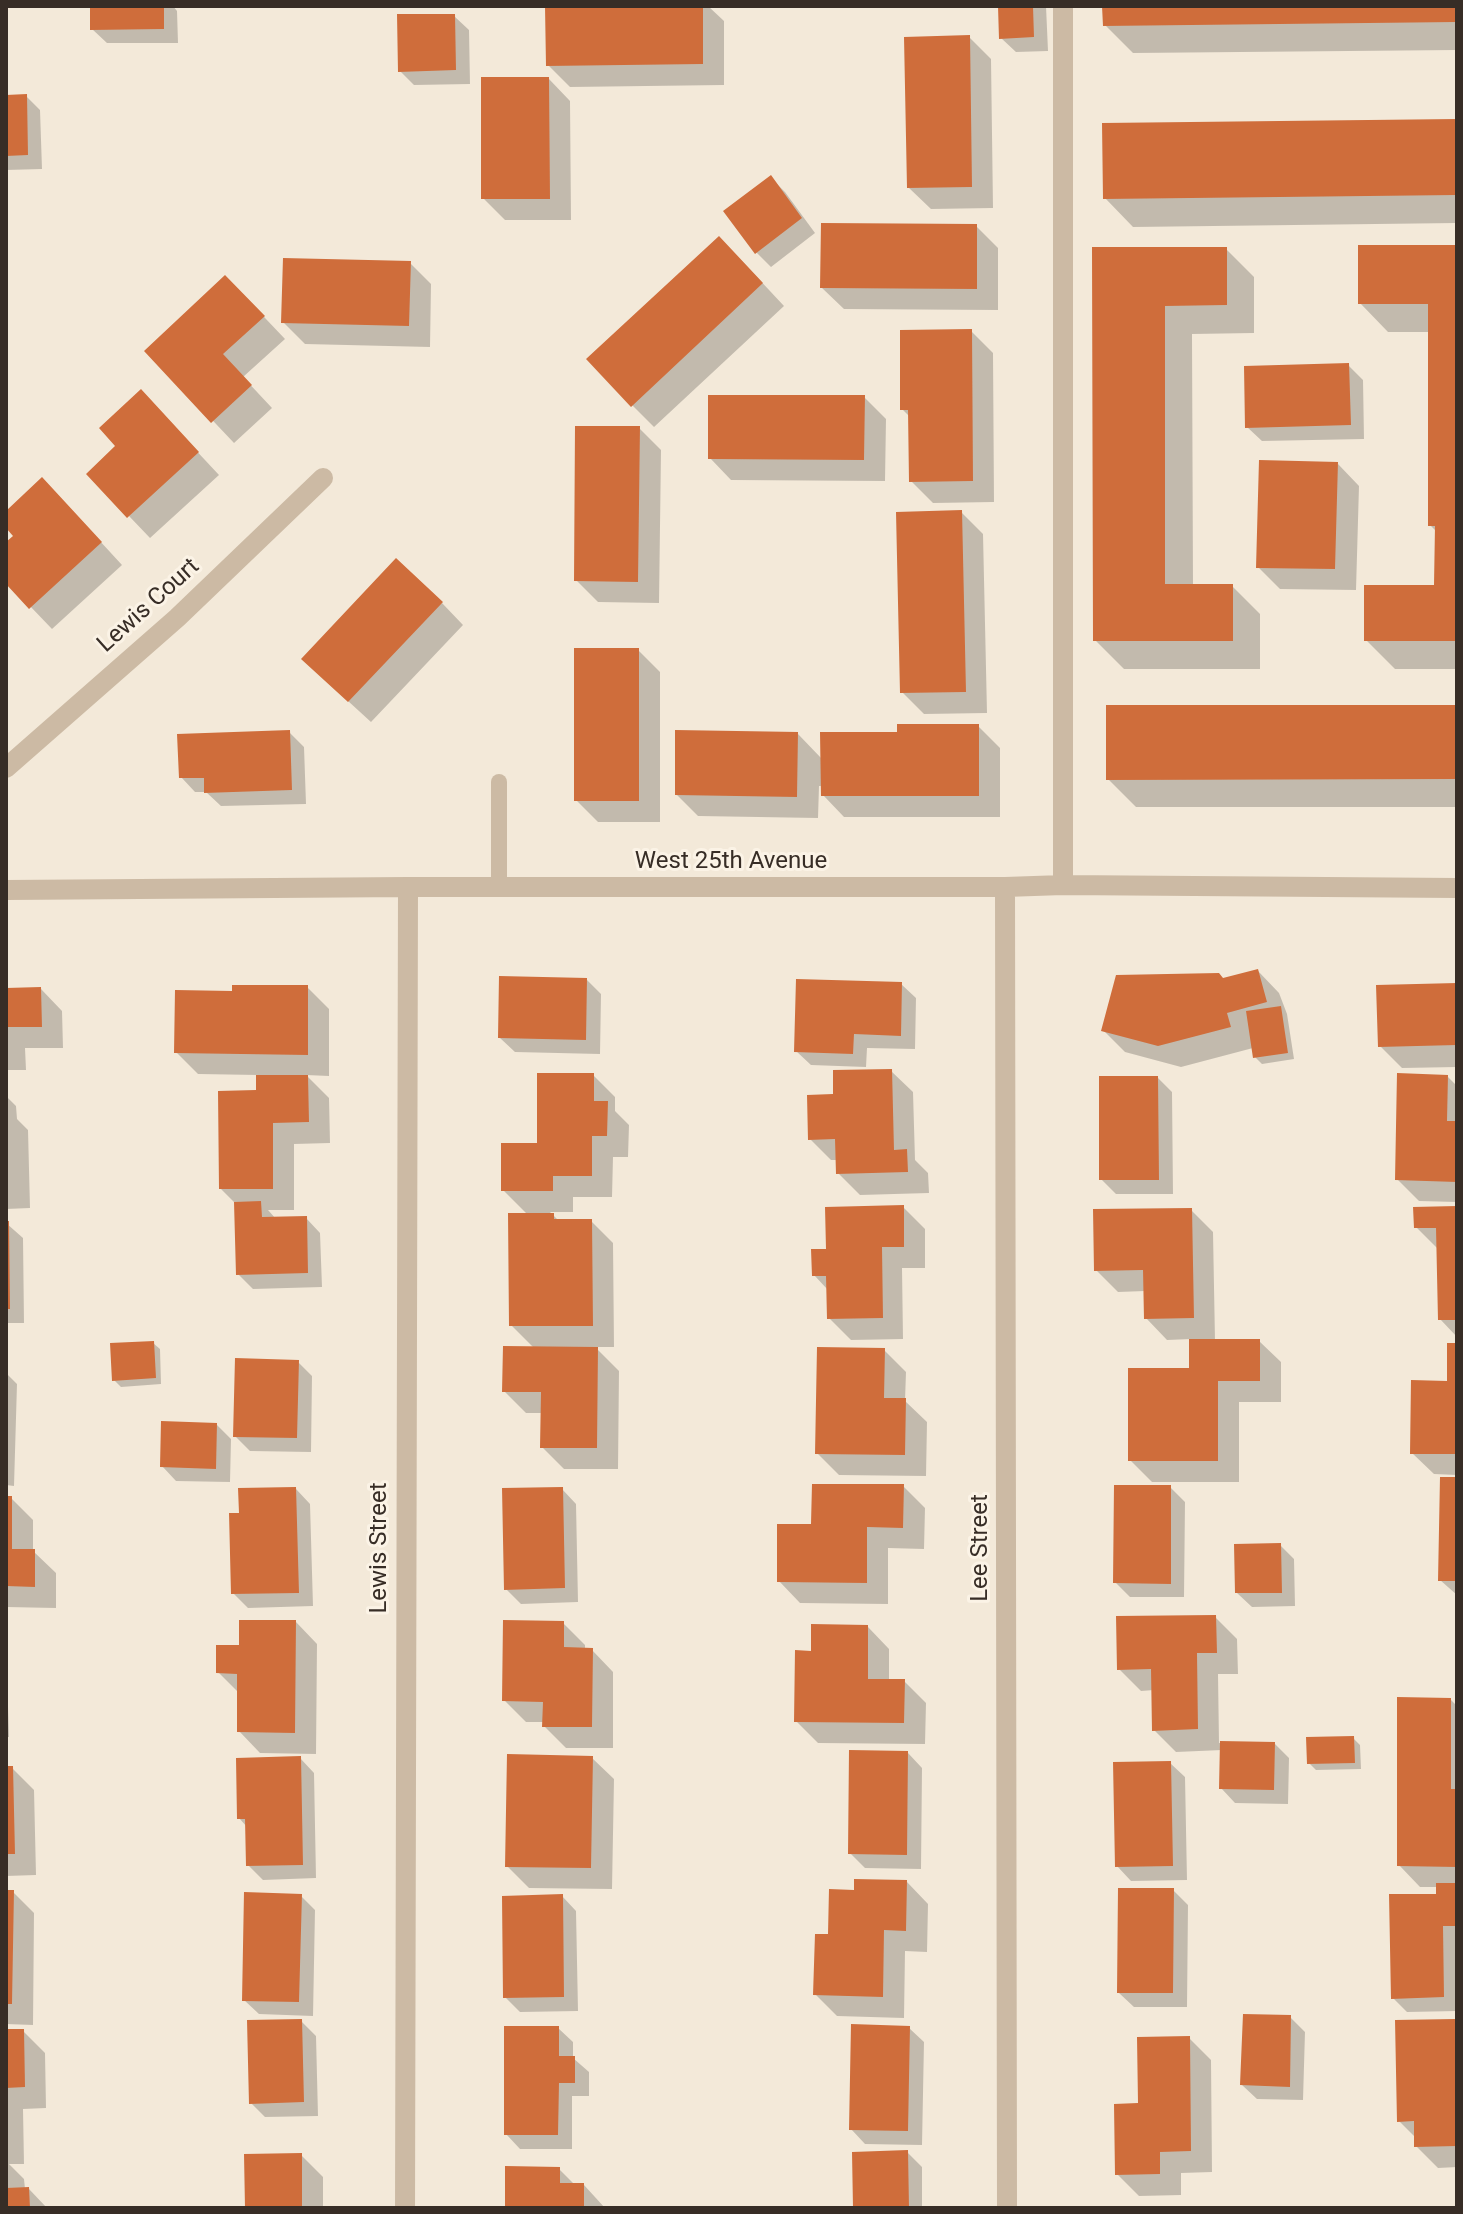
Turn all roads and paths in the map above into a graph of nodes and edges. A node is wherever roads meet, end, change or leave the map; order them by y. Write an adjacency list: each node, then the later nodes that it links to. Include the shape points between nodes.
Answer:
1 (1063, 6): 5 (street)
2 (323, 478): 3 (street, Lewis Court, via 177,618)
3 (6, 768)
4 (499, 782): 9 (lane)
5 (1063, 885): 7 (street, West 25th Avenue); 8 (street, West 25th Avenue)
6 (408, 887): 9 (street, West 25th Avenue); 10 (street, West 25th Avenue); 11 (street, Lewis Street)
7 (1005, 887): 9 (street, West 25th Avenue); 12 (street, Lee Street)
8 (1457, 888)
9 (499, 889)
10 (6, 890)
11 (405, 2208)
12 (1007, 2208)

